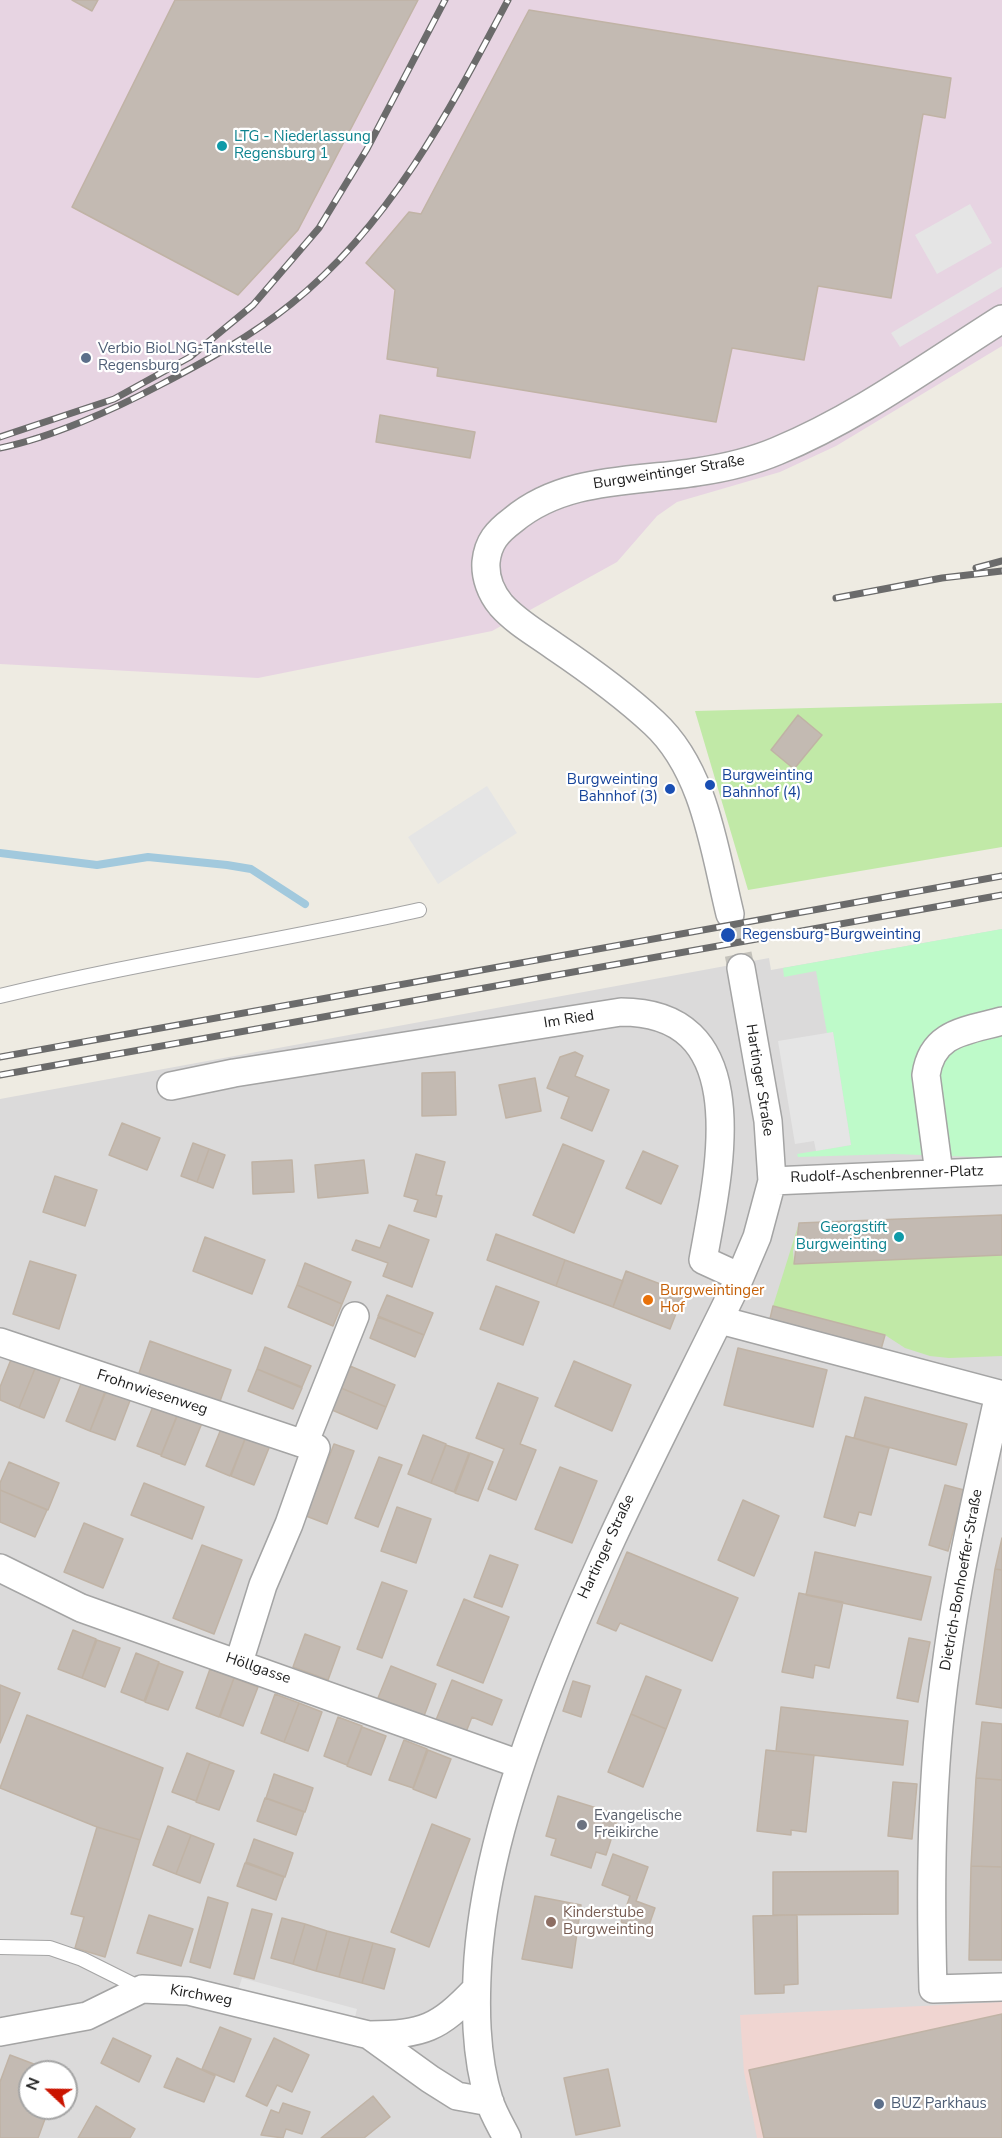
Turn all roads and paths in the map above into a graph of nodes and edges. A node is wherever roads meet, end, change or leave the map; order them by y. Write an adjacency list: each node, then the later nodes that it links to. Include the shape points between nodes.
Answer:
1 (1002, 320): 3 (street, Burgweintinger Straße, via 869,403 776,452 742,464 578,488 546,498 522,512 488,545 486,570 494,595 526,628 654,724 678,751 696,785)
2 (419, 910): 5 (lane, via 80,976)
3 (730, 914)
4 (741, 968): 10 (street, Hartinger Straße, via 768,1121)
5 (0, 996)
6 (1002, 1021): 9 (street, via 943,1040 928,1061 926,1075)
7 (171, 1086): 11 (street, Im Ried, via 621,1012 661,1017 680,1026 696,1042 715,1083 722,1139 703,1260)
8 (1002, 1171): 9 (street, Rudolf-Aschenbrenner-Platz)
9 (939, 1173): 10 (street, Rudolf-Aschenbrenner-Platz)
10 (772, 1180): 11 (street, Hartinger Straße, via 757,1238)
11 (740, 1277): 13 (street, Hartinger Straße)
12 (355, 1316): 15 (street)
13 (720, 1320): 18 (street, Hartinger Straße, via 620,1516 581,1603); 20 (street, Dietrich-Bonhoeffer-Straße, via 999,1394 968,1535 946,1667 931,1900 933,1989)
14 (0, 1342): 15 (street, Frohnwiesenweg)
15 (304, 1444): 17 (street, via 316,1448 263,1585)
16 (0, 1568): 17 (street, Höllgasse, via 81,1608)
17 (239, 1662): 18 (street, Höllgasse)
18 (519, 1764): 22 (street, Hartinger Straße, via 482,1913)
19 (0, 1947): 21 (lane, via 50,1948)
20 (1002, 1987)
21 (142, 1989): 23 (street, Kirchweg, via 87,2016); 24 (street, Kirchweg, via 188,1991)
22 (476, 1989): 24 (street, Kirchweg, via 436,2025 411,2034); 25 (street, Hartinger Straße, via 482,2066)
23 (0, 2032)
24 (369, 2035): 25 (street, Kirchweg, via 457,2096)
25 (490, 2102): 26 (street, Hartinger Straße)
26 (507, 2138)

